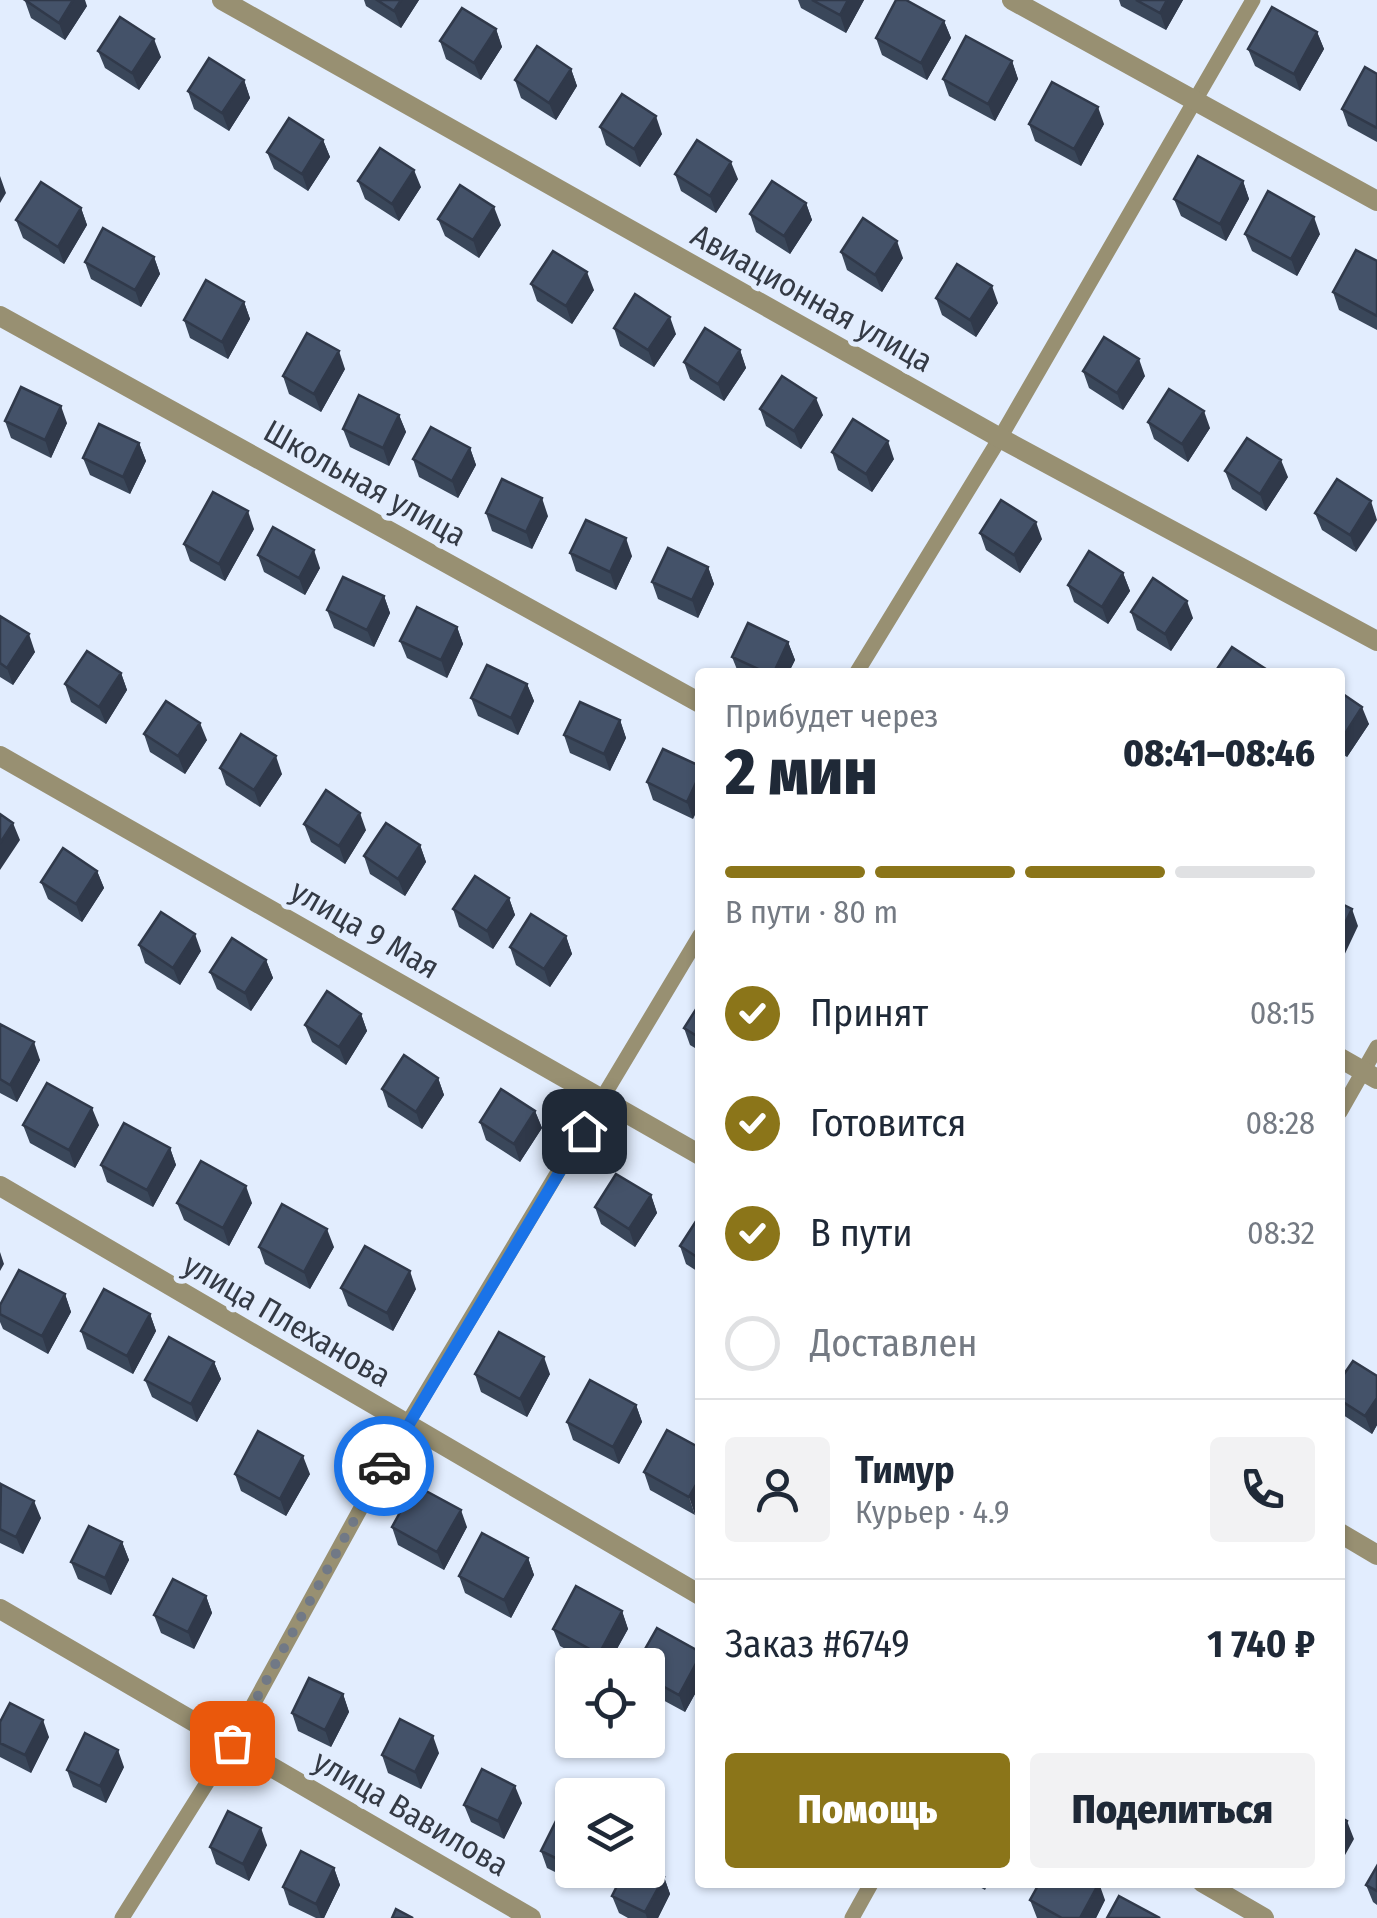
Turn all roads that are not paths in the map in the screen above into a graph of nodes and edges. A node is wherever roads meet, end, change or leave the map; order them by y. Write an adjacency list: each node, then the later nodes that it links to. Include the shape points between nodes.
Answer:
1 (222, 0): 7 (street, Авиационная улица)
2 (1012, 0): 4 (street)
3 (1253, 0): 4 (lane)
4 (1192, 100): 5 (street); 7 (lane)
5 (1377, 200)
6 (0, 316): 10 (street, Школьная улица)
7 (1000, 438): 8 (street, Авиационная улица); 9 (lane)
8 (1377, 641)
9 (859, 668)
10 (695, 700)
11 (0, 756): 16 (street, улица 9 Мая)
12 (695, 943): 16 (lane)
13 (1377, 1047): 15 (lane)
14 (1345, 1061): 15 (street)
15 (1370, 1075): 17 (lane)
16 (604, 1098): 18 (street, улица 9 Мая); 20 (lane)
17 (1345, 1106)
18 (695, 1152)
19 (0, 1186): 20 (street, улица Плеханова)
20 (406, 1424): 23 (street, улица Плеханова); 25 (lane)
21 (1345, 1536): 22 (street)
22 (1377, 1555)
23 (695, 1592)
24 (0, 1609): 25 (street, улица Вавилова)
25 (232, 1743): 28 (lane); 29 (street, улица Вавилова)
26 (869, 1888): 30 (lane)
27 (1212, 1888): 31 (street)
28 (122, 1918)
29 (531, 1918)
30 (852, 1918)
31 (1264, 1918)

